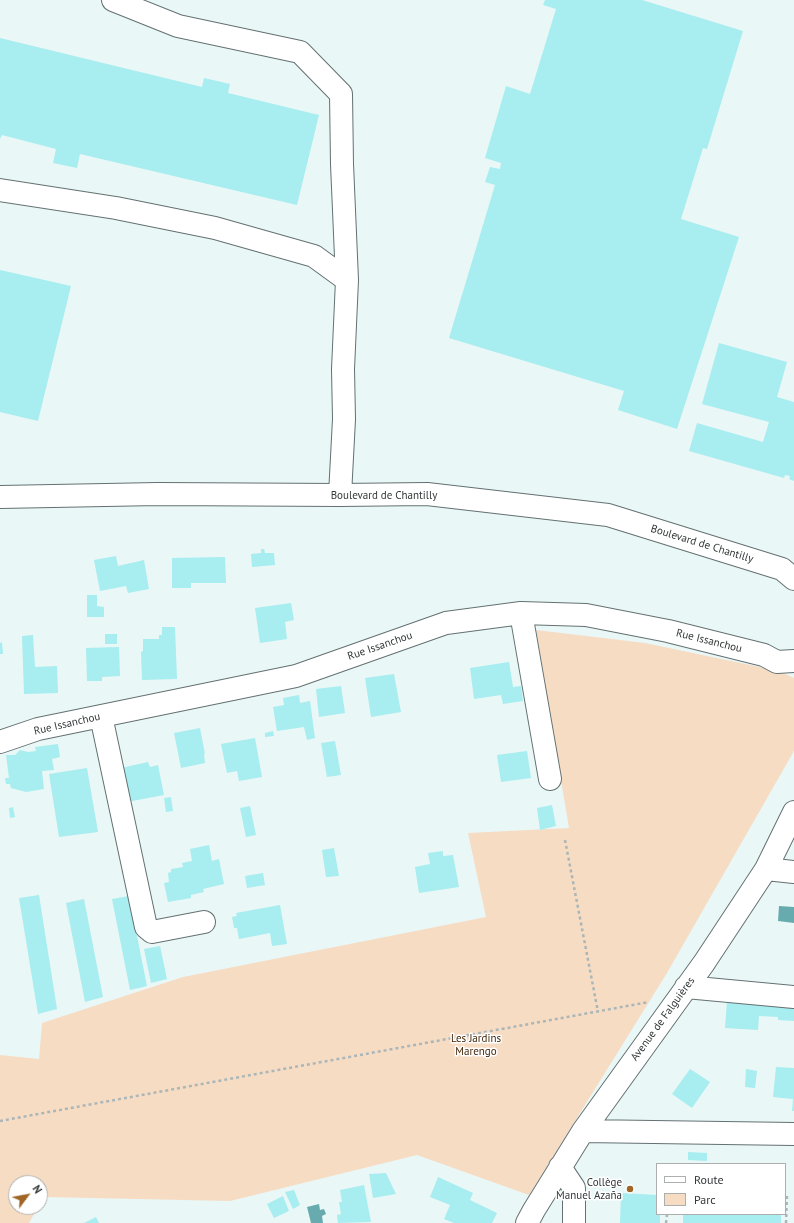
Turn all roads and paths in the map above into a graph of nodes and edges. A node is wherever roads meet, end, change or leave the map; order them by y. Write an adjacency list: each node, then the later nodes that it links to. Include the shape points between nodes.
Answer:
1 (113, 0): 3 (street, via 178,26 300,52 341,94)
2 (0, 190): 3 (street, via 116,208 215,228 314,256)
3 (347, 280): 4 (street)
4 (340, 495): 5 (street, Boulevard de Chantilly, via 158,494); 6 (street, Boulevard de Chantilly, via 427,494 608,515)
5 (0, 497)
6 (790, 572)
7 (521, 613): 9 (street, Rue Issanchou, via 586,614); 11 (street, Rue Issanchou, via 446,623 296,676); 13 (street)
8 (794, 650): 9 (street)
9 (764, 655): 10 (street, Rue Issanchou, via 777,662)
10 (794, 661)
11 (101, 716): 12 (street, Rue Issanchou, via 38,729); 18 (street, via 146,927 152,932)
12 (0, 742)
13 (550, 779)
14 (794, 812): 16 (street, Avenue de Falguières)
15 (565, 840): 21 (path)
16 (766, 869): 17 (street); 19 (street, Avenue de Falguières)
17 (794, 872)
18 (204, 922)
19 (683, 992): 20 (street); 21 (path); 23 (street, Avenue de Falguières)
20 (794, 997)
21 (598, 1012): 22 (path)
22 (0, 1121)
23 (583, 1131): 24 (street); 25 (street, Avenue de Falguières)
24 (794, 1134)
25 (560, 1167): 27 (street, Avenue de Falguières); 28 (street, via 574,1188)
26 (787, 1194): 29 (path)
27 (527, 1223)
28 (574, 1223)
29 (786, 1223)

